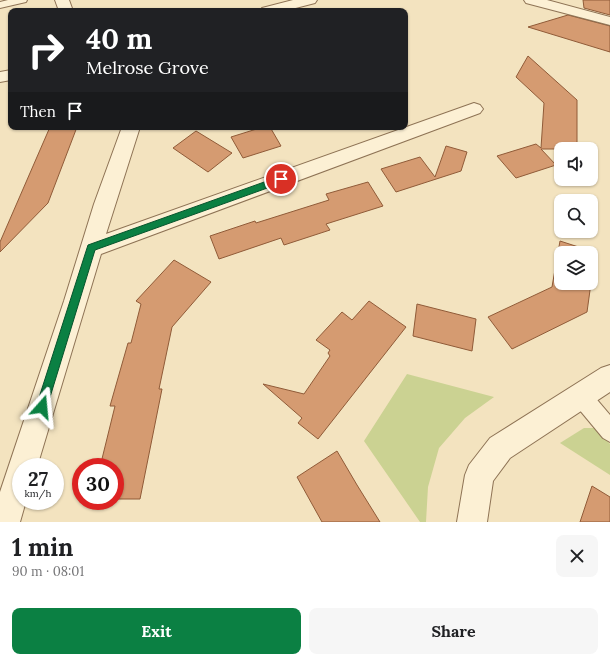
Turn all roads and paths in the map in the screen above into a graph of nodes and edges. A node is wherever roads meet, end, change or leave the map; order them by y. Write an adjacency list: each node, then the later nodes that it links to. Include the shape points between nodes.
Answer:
1 (22, 0): 4 (lane)
2 (310, 0): 5 (street)
3 (531, 0): 6 (street)
4 (0, 5)
5 (279, 8)
6 (610, 21)
7 (474, 109): 9 (street)
8 (130, 130): 9 (street)
9 (91, 248): 13 (street)
10 (610, 377): 11 (street)
11 (580, 395): 12 (lane); 16 (street, via 500,448 479,475)
12 (610, 431)
13 (25, 458)
14 (12, 500): 15 (street)
15 (5, 522)
16 (472, 522)

